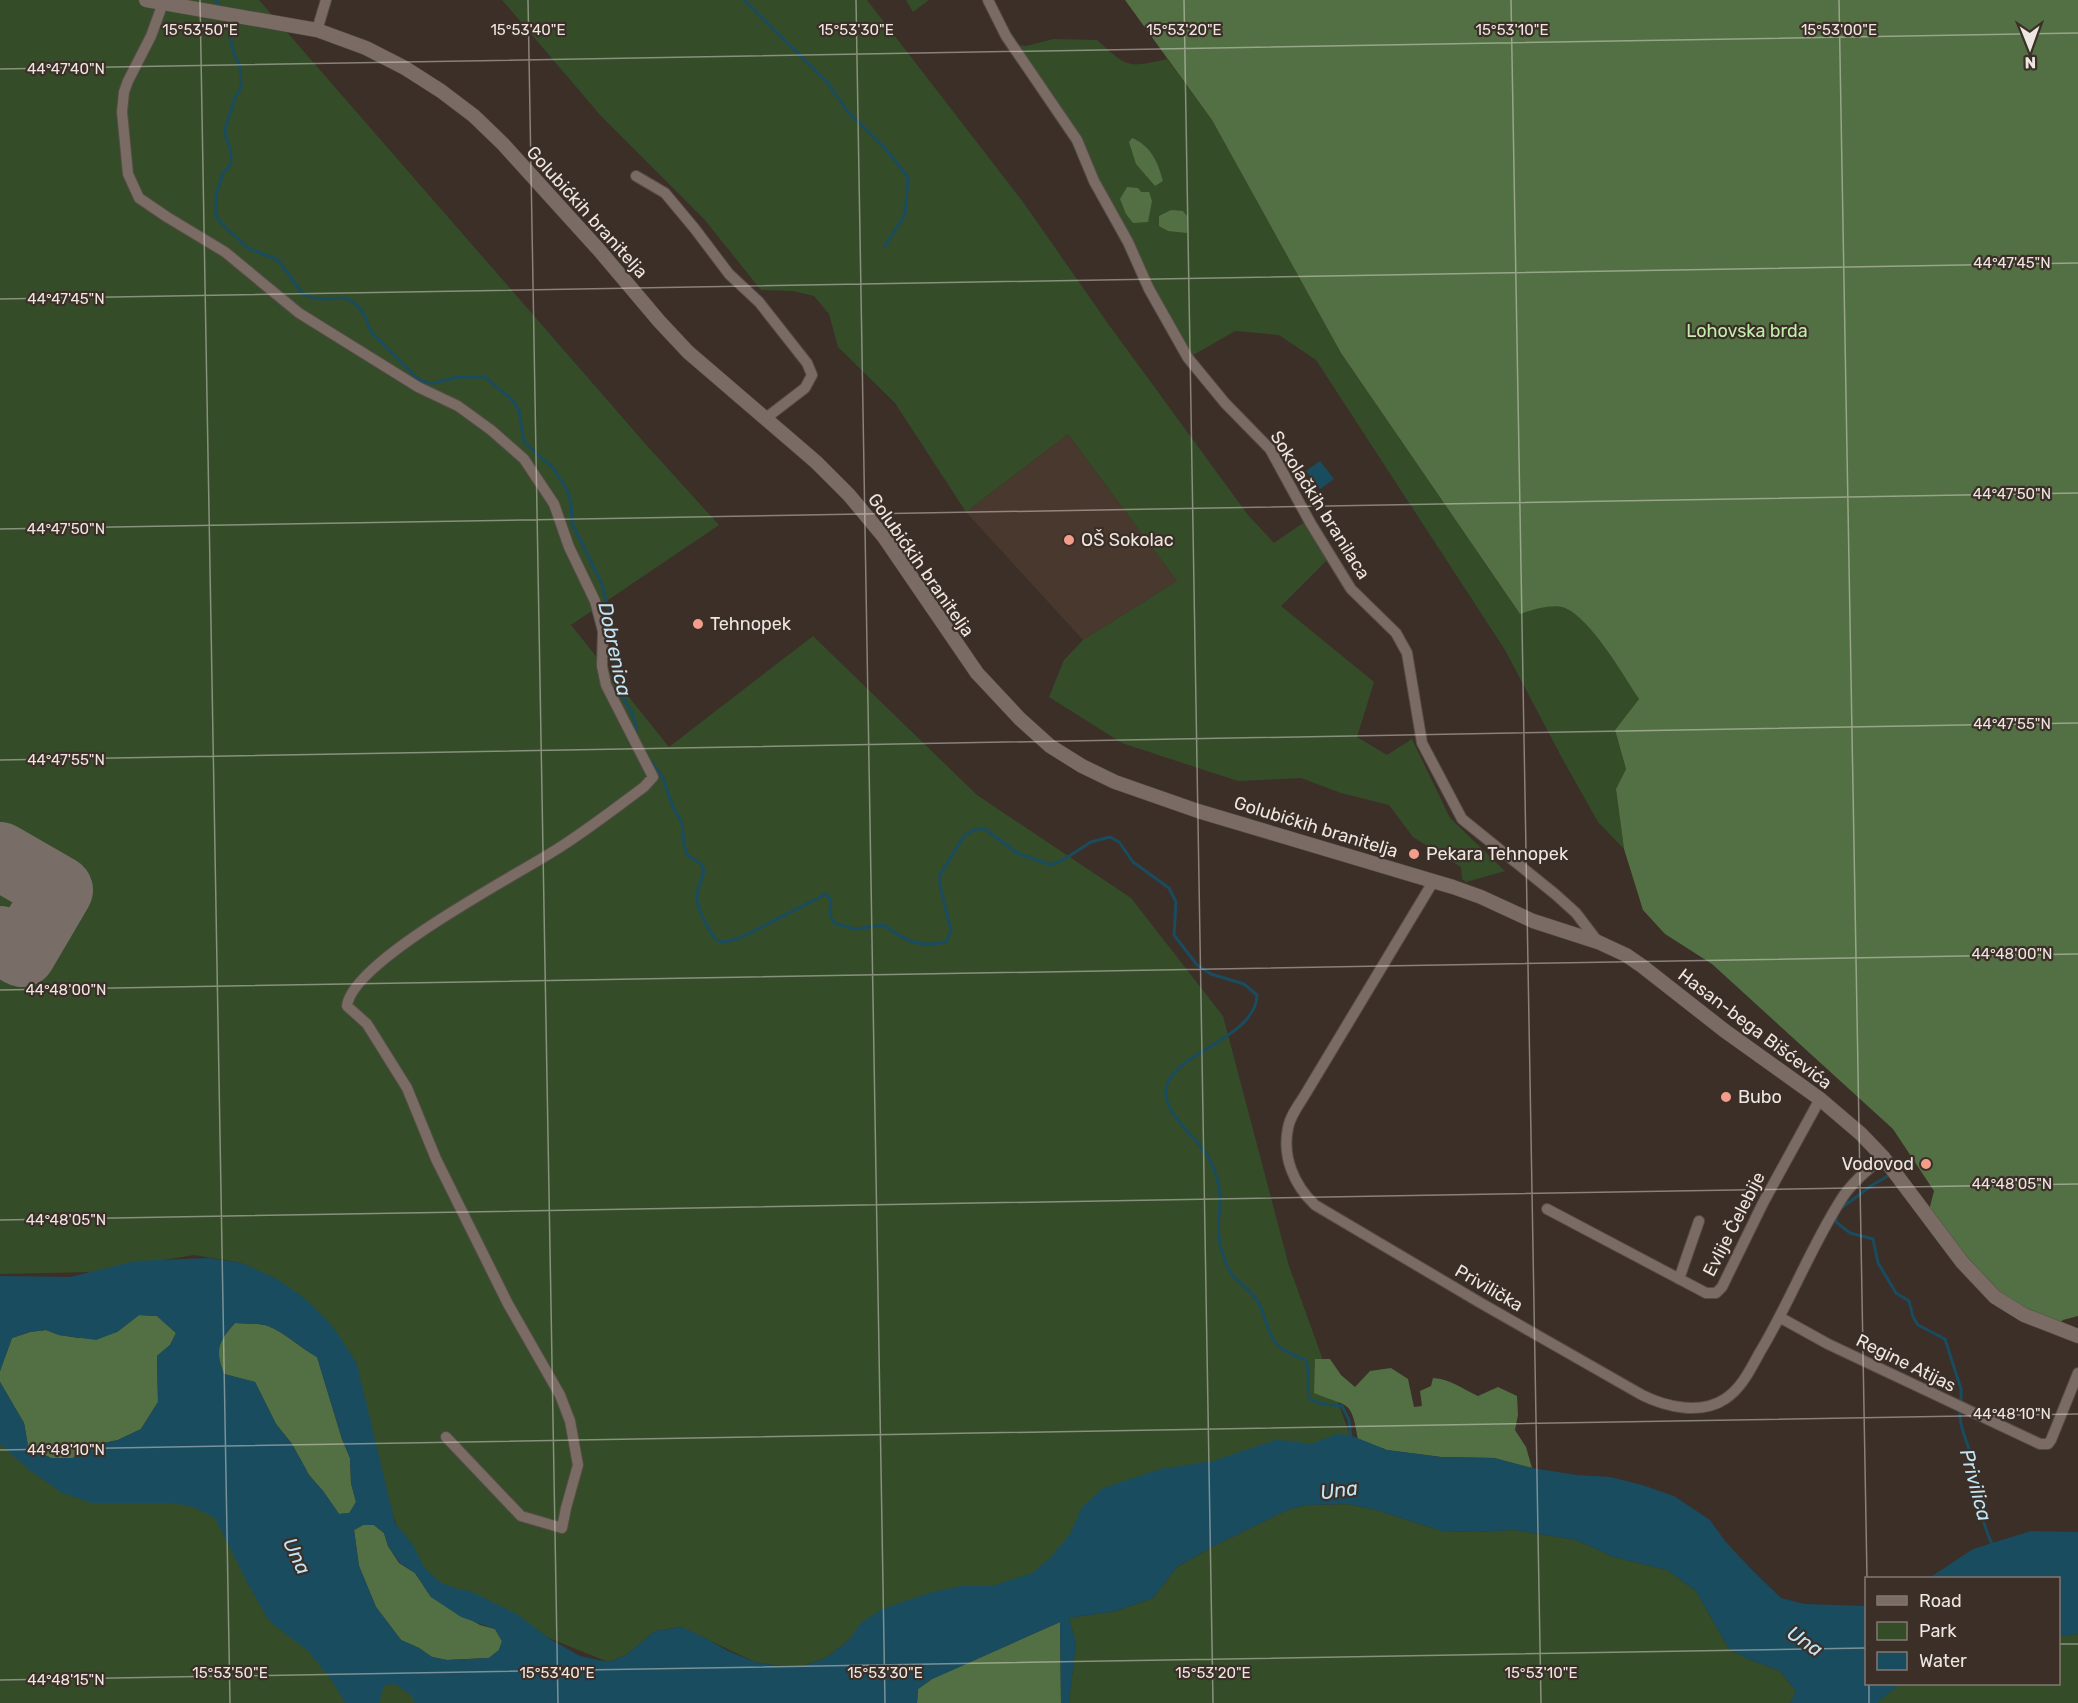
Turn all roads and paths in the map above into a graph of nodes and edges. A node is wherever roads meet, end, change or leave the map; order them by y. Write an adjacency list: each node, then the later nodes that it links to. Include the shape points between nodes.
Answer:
1 (146, 0): 4 (street, Golubićkih branitelja)
2 (326, 0): 5 (street)
3 (988, 0): 9 (street, Sokolačkih branilaca, via 1006,36 1077,140 1094,181 1188,358 1270,449 1351,589 1396,633 1407,653 1422,743 1462,819 1555,894)
4 (170, 4): 5 (street, Golubićkih branitelja); 18 (street, via 124,92 128,174 139,198 225,252 298,313 418,387 458,406 524,459 554,504 569,547 596,601 603,631 606,685 653,777 554,851 405,943 356,986 348,999 347,1006 367,1024 407,1088 436,1159 508,1304 560,1395 570,1421 578,1465 562,1528 521,1516)
5 (317, 30): 7 (street, Golubićkih branitelja, via 405,68 474,116 688,352)
6 (636, 176): 7 (street, via 665,193 807,363 812,375 805,388)
7 (766, 418): 8 (street, Golubićkih branitelja, via 849,495 884,537 977,673 1050,746 1115,782)
8 (1433, 882): 9 (street, Golubićkih branitelja); 15 (street, Privilička, via 1288,1127 1288,1154 1303,1194 1479,1302 1642,1395 1668,1405 1705,1406 1727,1398 1745,1377)
9 (1598, 942): 10 (street, Hasan-bega Bišćevića, via 1642,966)
10 (1820, 1099): 11 (street, Hasan-bega Bišćevića); 14 (street, Evlije Čelebije, via 1722,1287 1716,1293 1706,1293)
11 (1883, 1157): 15 (street, Privilička, via 1840,1200); 16 (street, Hasan-bega Bišćevića, via 1962,1262 1995,1297 2024,1315)
12 (1547, 1209): 14 (street, Evlije Čelebije)
13 (1699, 1221): 14 (street)
14 (1679, 1279)
15 (1780, 1318): 17 (street, Regine Atijas, via 2040,1444 2051,1440)
16 (2078, 1336)
17 (2078, 1373)
18 (446, 1437)

